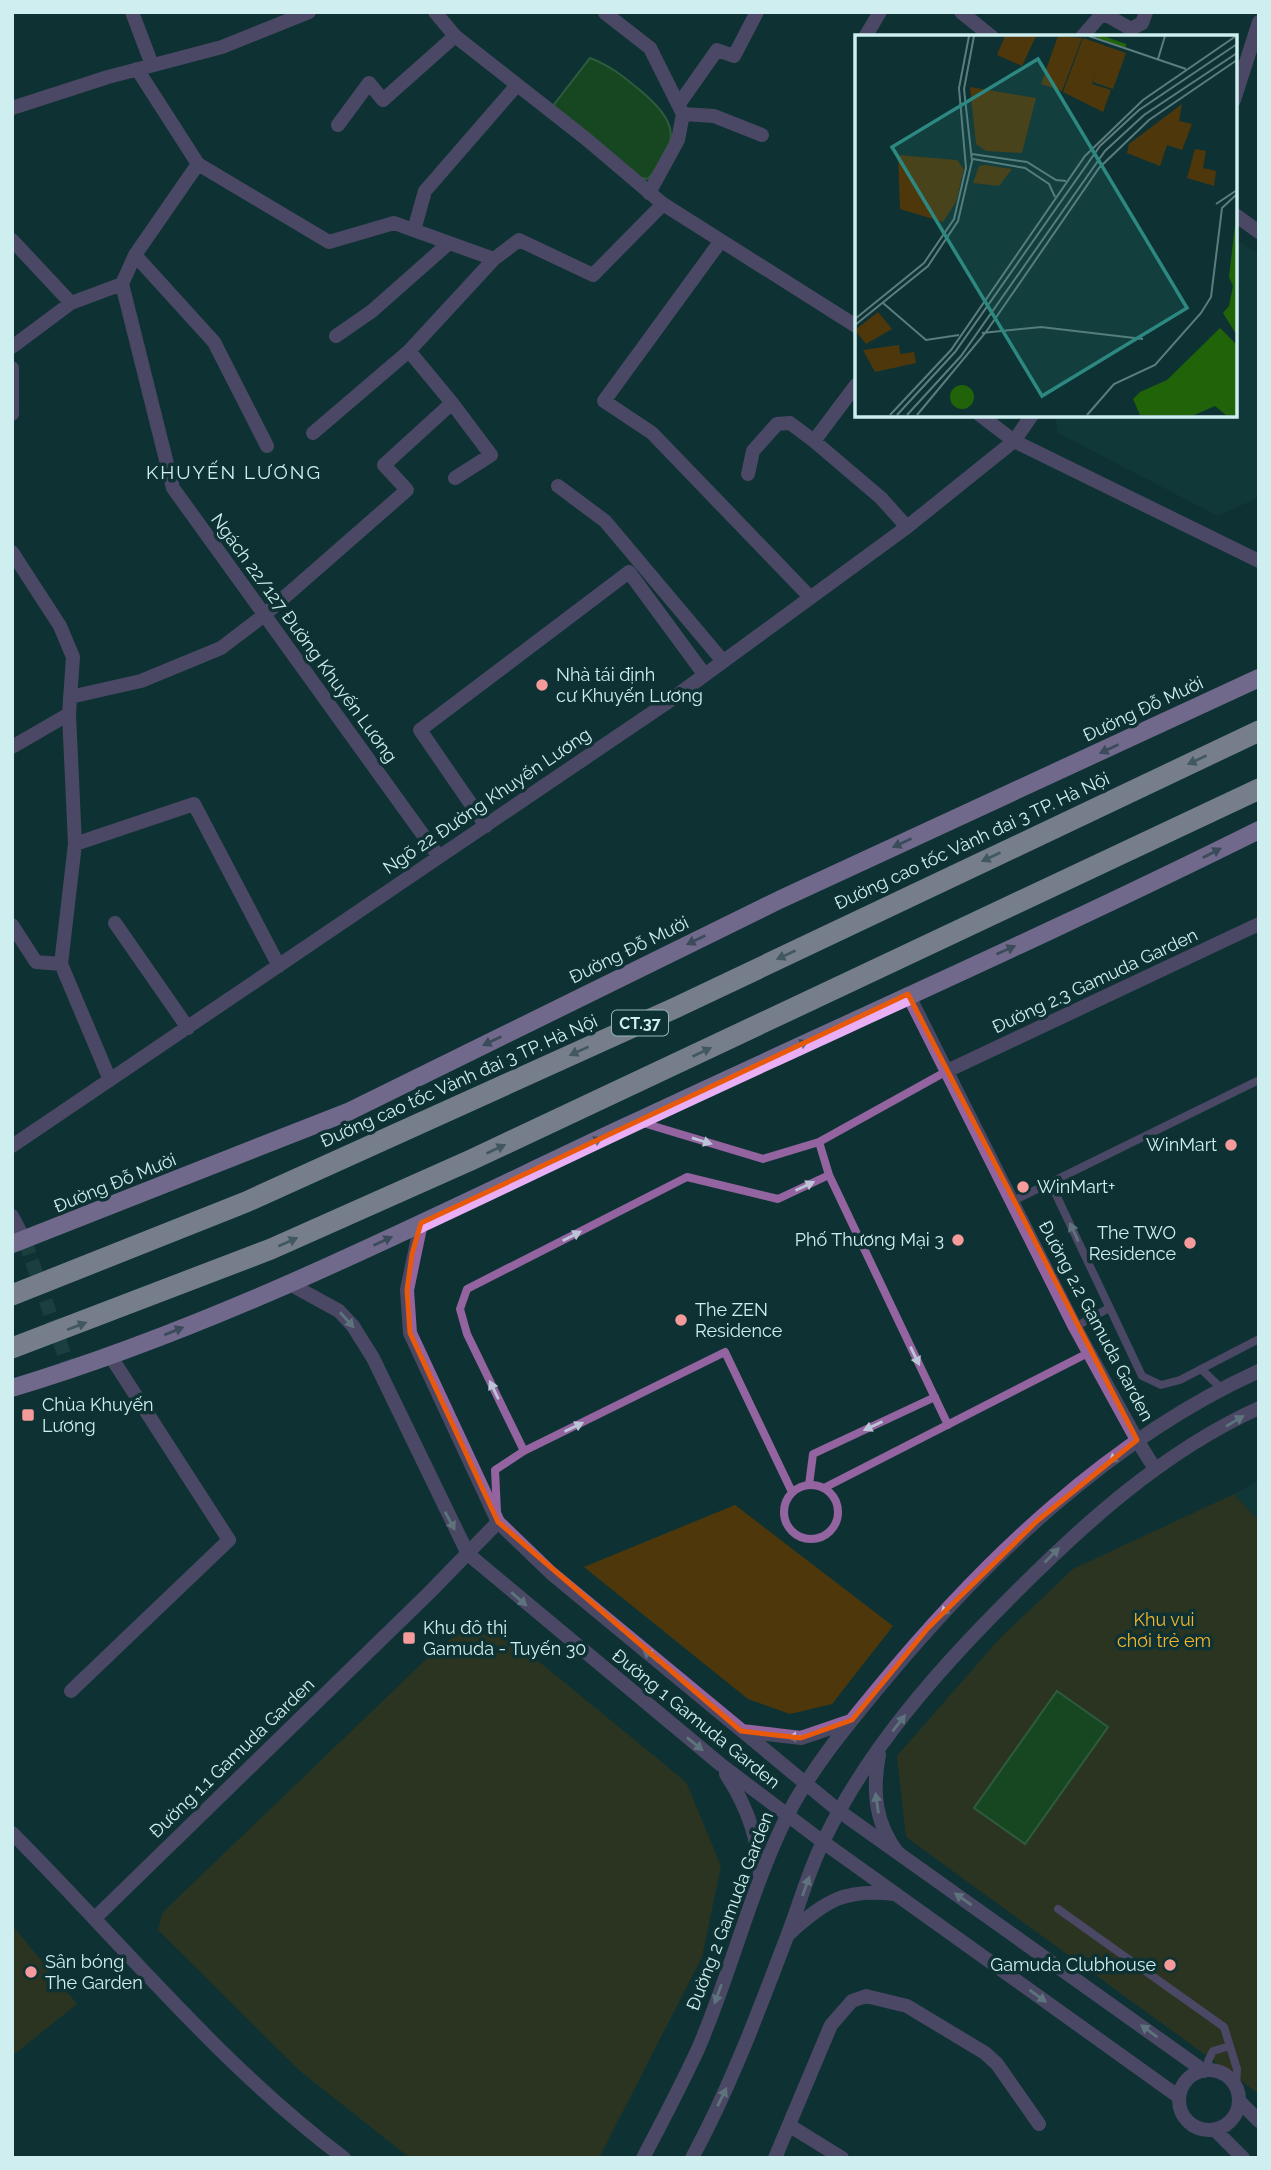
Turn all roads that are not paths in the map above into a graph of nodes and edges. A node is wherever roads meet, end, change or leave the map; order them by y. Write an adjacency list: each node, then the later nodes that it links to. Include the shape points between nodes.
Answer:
1 (132, 12): 15 (street)
2 (309, 12): 9 (street)
3 (435, 12): 14 (street)
4 (757, 12): 21 (street, via 734,56 717,50)
5 (880, 12): 11 (street)
6 (961, 12): 12 (street)
7 (1146, 12): 13 (street, via 1142,23 1131,29 1100,16)
8 (605, 13): 21 (street, via 650,48)
9 (278, 18): 15 (street, via 222,47)
10 (1259, 22): 16 (street)
11 (866, 35)
12 (990, 35)
13 (1085, 35)
14 (454, 36): 18 (street); 22 (street, via 383,100 369,83)
15 (144, 67): 20 (street); 24 (street)
16 (1245, 70): 17 (street); 19 (street)
17 (1259, 76)
18 (517, 85): 25 (street); 28 (street, via 425,191)
19 (1236, 95)
20 (12, 108)
21 (681, 109): 23 (street); 25 (street, via 678,141)
22 (338, 125)
23 (762, 135)
24 (198, 164): 28 (street, via 329,242 394,223); 33 (street)
25 (649, 193): 26 (street)
26 (663, 204): 31 (street); 34 (street, via 593,275 519,240)
27 (1236, 215): 29 (street)
28 (414, 230): 32 (street)
29 (1259, 232)
30 (12, 240): 36 (street)
31 (720, 242): 37 (street); 57 (street, via 604,401 652,433)
32 (449, 243): 34 (street); 38 (street, via 372,311)
33 (135, 255): 35 (street); 50 (street, via 215,342)
34 (494, 259): 40 (street)
35 (122, 284): 36 (street); 58 (street, Ngách 22/127 Đường Khuyến Lương, via 173,488)
36 (71, 303): 39 (street)
37 (855, 325)
38 (336, 336)
39 (12, 347)
40 (409, 351): 43 (street); 47 (street)
41 (12, 368): 44 (street)
42 (855, 386): 48 (street)
43 (452, 403): 52 (street, via 491,455); 58 (street, via 384,465 407,489)
44 (12, 414)
45 (981, 416): 49 (street)
46 (1031, 416): 49 (street, Ngõ 22 Đường Khuyến Lương)
47 (313, 433)
48 (814, 441): 51 (street, via 782,421 752,450); 54 (street, via 881,498)
49 (1014, 441): 54 (street, Ngõ 22 Đường Khuyến Lương); 56 (street)
50 (267, 446)
51 (748, 474)
52 (455, 478)
53 (558, 486): 59 (street, via 605,521)
54 (907, 527): 57 (street, Ngõ 22 Đường Khuyến Lương)
55 (12, 552): 62 (street, via 71,646)
56 (1259, 561)
57 (810, 597): 59 (street, Ngõ 22 Đường Khuyến Lương)
58 (263, 616): 62 (street, via 221,648 181,667); 70 (street, Ngách 22/127 Đường Khuyến Lương)
59 (722, 660): 60 (street, Ngõ 22 Đường Khuyến Lương)
60 (704, 674): 67 (street, Ngõ 22 Đường Khuyến Lương); 67 (street, via 629,572 420,730)
61 (1259, 678): 89 (main road, Đường Đỗ Mười, one-way to 89, via 779,900 350,1111)
62 (70, 696): 63 (street)
63 (69, 714): 65 (street); 69 (street)
64 (1259, 731): 91 (highway, Đường cao tốc Vành đai 3 TP. Hà Nội / CT.37, one-way to 91, via 675,1008 246,1202)
65 (12, 747)
66 (1259, 789): 95 (highway, one-way to 66, via 271,1250)
67 (486, 825): 70 (street, Ngõ 22 Đường Khuyến Lương)
68 (1259, 830): 76 (main road, one-way to 68, via 1106,906)
69 (75, 844): 74 (street); 75 (street, via 194,804)
70 (439, 857): 75 (street, Ngõ 22 Đường Khuyến Lương)
71 (115, 923): 77 (street)
72 (1259, 924): 78 (street, Đường 2.3 Gamuda Garden)
73 (12, 925): 74 (street, via 36,962)
74 (61, 964): 79 (street)
75 (279, 966): 77 (street, Ngõ 22 Đường Khuyến Lương)
76 (908, 994): 78 (street, Đường 2.2 Gamuda Garden); 81 (main road, one-way to 76)
77 (188, 1028): 79 (street, Ngõ 22 Đường Khuyến Lương)
78 (947, 1072): 82 (lane); 86 (street, Đường 2.2 Gamuda Garden)
79 (110, 1080): 83 (street, Ngõ 22 Đường Khuyến Lương)
80 (1259, 1080): 85 (lane)
81 (637, 1121): 82 (lane, one-way to 82, via 763,1159); 88 (main road, one-way to 81)
82 (818, 1142): 84 (lane)
83 (12, 1146)
84 (829, 1175): 102 (lane, one-way to 102); 106 (lane, one-way to 84, via 467,1334 460,1309 467,1289 687,1177 778,1199)
85 (1050, 1182): 86 (lane); 92 (lane, one-way to 85)
86 (1011, 1202): 93 (street, Đường 2.2 Gamuda Garden)
87 (12, 1216): 89 (street)
88 (421, 1223): 90 (main road, one-way to 88); 111 (street, Đường 1 Gamuda Garden, via 407,1290 410,1333)
89 (19, 1242)
90 (290, 1284): 97 (main road, one-way to 90); 112 (street, Đường 1 Gamuda Garden, one-way to 112, via 331,1306 353,1326)
91 (12, 1295)
92 (1110, 1308): 93 (lane); 98 (lane, via 1142,1376 1161,1385)
93 (1075, 1327): 96 (street, Đường 2.2 Gamuda Garden)
94 (1259, 1339): 98 (lane)
95 (12, 1348)
96 (1090, 1352): 104 (lane); 105 (street, Đường 2.2 Gamuda Garden)
97 (111, 1357): 100 (main road); 113 (street, via 229,1540)
98 (1201, 1369): 101 (lane)
99 (1259, 1371): 101 (street, Đường 2 Gamuda Garden)
100 (12, 1388)
101 (1221, 1388): 105 (street, Đường 2 Gamuda Garden)
102 (935, 1396): 104 (lane); 108 (lane, one-way to 108, via 813,1454)
103 (1259, 1408): 107 (street, one-way to 103)
104 (948, 1425): 109 (lane)
105 (1137, 1440): 107 (street, Đường 2.2 Gamuda Garden); 114 (street, Đường 2 Gamuda Garden, one-way to 114, via 1027,1530 928,1628)
106 (524, 1451): 110 (lane, one-way to 110, via 725,1352); 111 (lane, via 495,1470)
107 (1155, 1469): 116 (street, one-way to 107, via 959,1649 1063,1544)
108 (809, 1485): 109 (lane); 110 (lane)
109 (824, 1488): 110 (lane, via 837,1504 835,1525 828,1533 809,1539 790,1530 785,1521 783,1511)
110 (792, 1492)
111 (498, 1522): 112 (street, Đường 1.1 Gamuda Garden); 115 (street, Đường 1 Gamuda Garden, one-way to 111, via 566,1586)
112 (468, 1554): 117 (street, Đường 1 Gamuda Garden, one-way to 117); 127 (street, Đường 1.1 Gamuda Garden)
113 (71, 1691)
114 (852, 1720): 115 (street, one-way to 115, via 801,1738); 118 (street, Đường 2 Gamuda Garden)
115 (741, 1731): 118 (street, Đường 1 Gamuda Garden)
116 (880, 1748): 119 (street); 123 (street, one-way to 116, via 886,1837 876,1806)
117 (720, 1764): 120 (street, Đường 1 Gamuda Garden); 124 (street, via 744,1805 757,1840)
118 (805, 1784): 119 (street, Đường 1 Gamuda Garden); 120 (street, Đường 2 Gamuda Garden)
119 (839, 1811): 122 (street); 123 (street, Đường 1 Gamuda Garden)
120 (787, 1816): 122 (street, Đường 1 Gamuda Garden); 124 (street, Đường 2 Gamuda Garden)
121 (12, 1833): 127 (street)
122 (823, 1842): 125 (street, Đường 1 Gamuda Garden); 128 (street, one-way to 122)
123 (898, 1853): 130 (street, Đường 1 Gamuda Garden, one-way to 123)
124 (760, 1881): 138 (street, Đường 2 Gamuda Garden, one-way to 138, via 698,2048)
125 (895, 1894): 128 (street, via 872,1891 837,1897 819,1906); 132 (street, Đường 1 Gamuda Garden, one-way to 132)
126 (1058, 1909): 129 (lane, via 1224,2027)
127 (96, 1917): 137 (street, via 162,1994 225,2057)
128 (789, 1933): 139 (street, one-way to 128, via 737,2068)
129 (1230, 2046): 130 (lane, via 1213,2051); 131 (lane)
130 (1207, 2070): 131 (street, via 1227,2076); 132 (street, via 1192,2075)
131 (1238, 2094): 133 (street); 136 (street, via 1236,2114)
132 (1179, 2097): 136 (street, via 1189,2122)
133 (1259, 2121)
134 (1039, 2124): 135 (street, via 985,2053 907,2006 866,1996 852,2001 831,2025)
135 (790, 2126): 140 (street); 141 (street)
136 (1215, 2130): 142 (street)
137 (344, 2158)
138 (643, 2158)
139 (692, 2158)
140 (775, 2158)
141 (842, 2158)
142 (1243, 2158)

